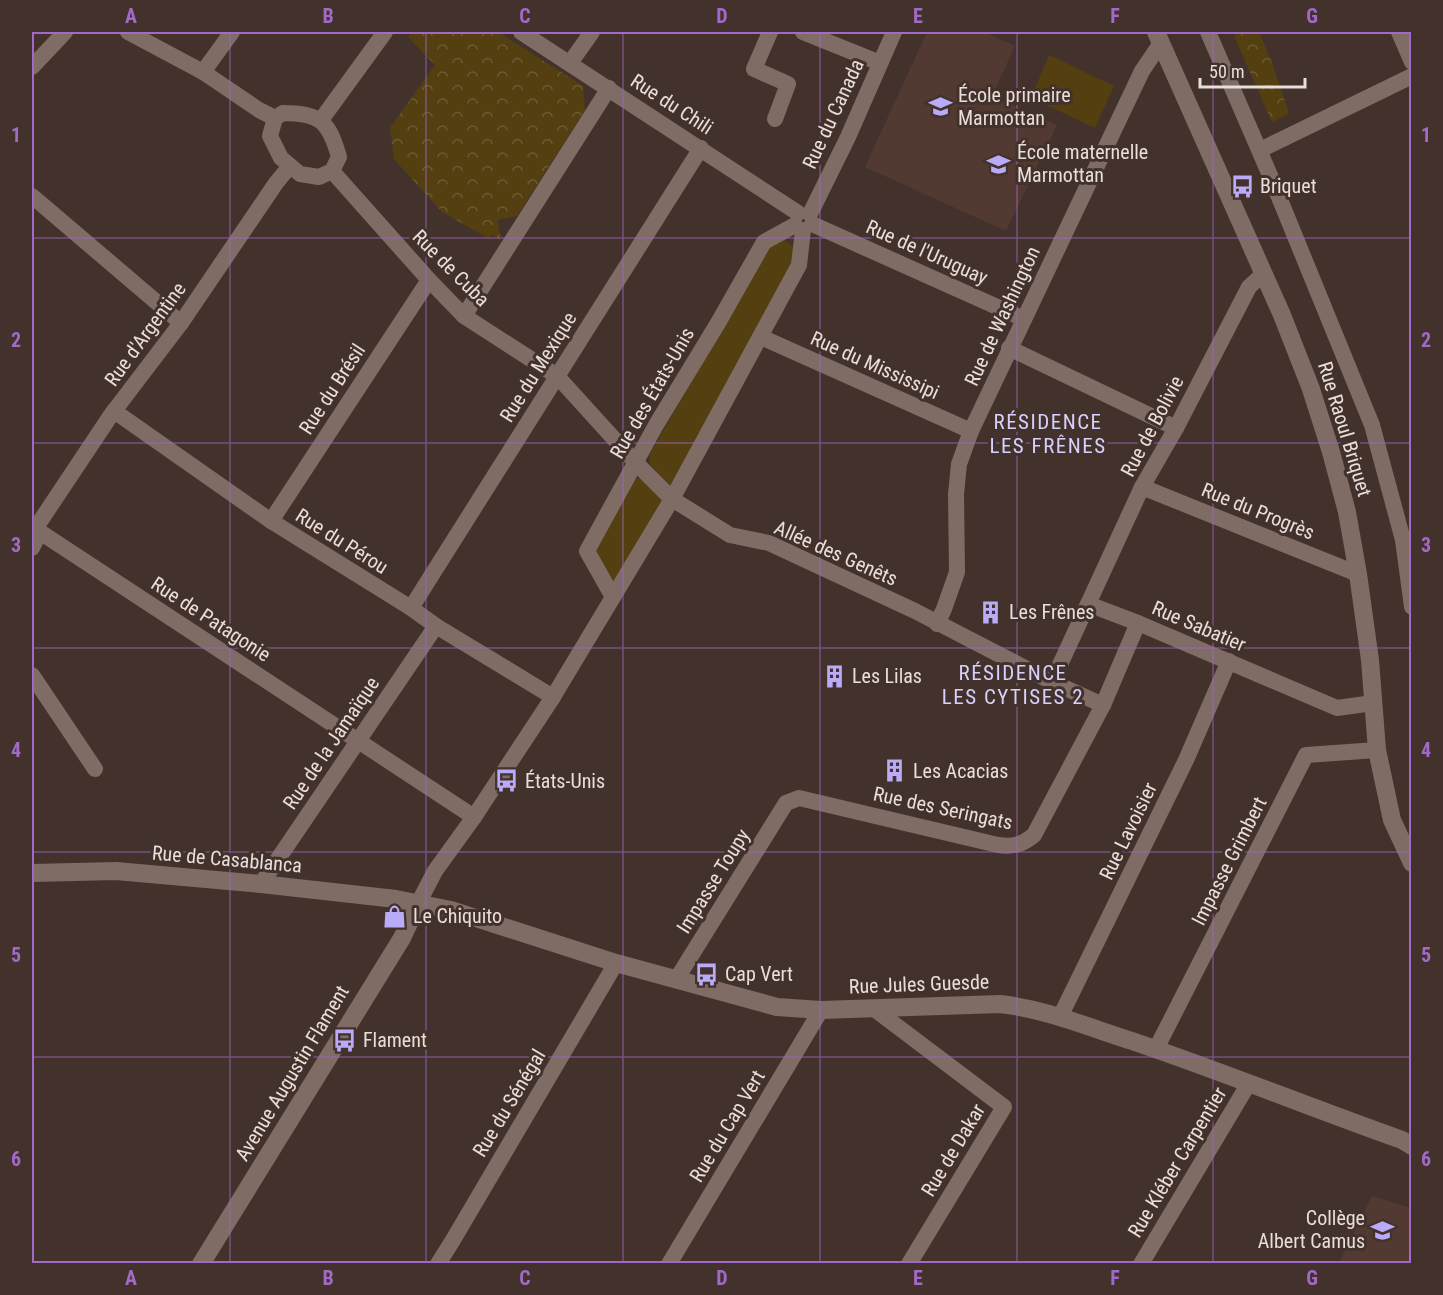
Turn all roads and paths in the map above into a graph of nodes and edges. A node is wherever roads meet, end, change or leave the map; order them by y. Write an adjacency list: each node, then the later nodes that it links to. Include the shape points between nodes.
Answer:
1 (65, 32): 16 (street)
2 (128, 32): 17 (street)
3 (232, 32): 17 (street)
4 (385, 32): 22 (street)
5 (521, 32): 14 (street, Rue du Chili)
6 (592, 32): 14 (street)
7 (770, 32): 21 (street, via 754,69 788,84)
8 (803, 32): 15 (street)
9 (894, 32): 15 (street, Rue du Canada)
10 (1208, 32): 24 (street)
11 (1399, 32): 13 (street)
12 (1159, 37): 29 (street, Rue Raoul Briquet); 32 (street, Rue de Washington)
13 (1412, 62)
14 (570, 63): 19 (street, Rue du Chili)
15 (880, 63): 28 (street, Rue du Canada, via 848,137)
16 (32, 67)
17 (203, 72): 20 (street)
18 (1412, 76): 24 (street)
19 (609, 88): 23 (street, Rue du Chili); 31 (street)
20 (275, 118): 22 (street, via 283,112); 25 (street, via 270,136 281,158)
21 (775, 119)
22 (321, 120): 26 (street, via 339,157)
23 (701, 148): 28 (street, Rue du Chili); 36 (street, Rue du Mexique)
24 (1260, 150): 50 (street, via 1372,425 1403,540)
25 (290, 166): 26 (street, via 300,174 319,177); 33 (street, Rue d'Argentine)
26 (332, 171): 30 (street, Rue de Cuba)
27 (32, 196): 33 (street)
28 (804, 221): 32 (street, Rue de l'Uruguay); 34 (street, via 799,265); 40 (street, Rue des États-Unis, via 764,242)
29 (1263, 274): 38 (street, Rue de Bolivie, via 1249,287); 46 (street, Rue Raoul Briquet, via 1322,421 1347,512)
30 (429, 280): 31 (street, Rue de Cuba); 43 (street, Rue du Brésil)
31 (465, 316): 36 (street, Rue de Cuba)
32 (1024, 319): 35 (street, Rue de Washington)
33 (181, 323): 37 (street, Rue d'Argentine)
34 (761, 337): 39 (street, Rue du Mississipi); 42 (street)
35 (1009, 348): 38 (street); 39 (street, Rue de Washington)
36 (557, 376): 40 (street, Allée des Genêts); 49 (street, Rue du Mexique)
37 (114, 411): 43 (street, Rue du Pérou); 44 (street, Rue d'Argentine)
38 (1176, 428): 41 (street, Rue de Bolivie)
39 (971, 431): 52 (street, Rue de Washington, via 959,464 956,494 957,572)
40 (635, 462): 42 (street, Allée des Genêts); 47 (street, Rue des États-Unis, via 587,551)
41 (1142, 487): 46 (street, Rue du Progrès); 48 (street, Rue de Bolivie)
42 (672, 499): 47 (street); 52 (street, Allée des Genêts, via 730,535 769,543)
43 (271, 521): 49 (street, Rue du Pérou)
44 (35, 529): 45 (street, Rue d'Argentine); 60 (street, Rue de Patagonie)
45 (32, 548)
46 (1358, 574): 58 (street, Rue Raoul Briquet)
47 (613, 597): 57 (street)
48 (1088, 604): 51 (street, Rue Sabatier); 56 (street)
49 (411, 608): 53 (street, Rue du Pérou)
50 (1412, 608)
51 (1138, 622): 54 (street, Rue Sabatier); 59 (street, Rue des Seringats)
52 (937, 624): 56 (street, Allée des Genêts)
53 (436, 626): 57 (street, Rue du Pérou); 60 (street, Rue de la Jamaïque)
54 (1229, 661): 58 (street, Rue Sabatier, via 1337,708); 73 (street, Rue Lavoisier, via 1186,760)
55 (32, 675): 62 (street)
56 (1052, 682): 59 (street, Allée des Genêts)
57 (554, 697): 64 (street)
58 (1373, 703): 61 (street, Rue Raoul Briquet)
59 (1103, 705): 63 (street, Rue des Seringats, via 1034,835 1024,843 998,845 799,798)
60 (359, 740): 64 (street, Rue de Patagonie); 67 (street, Rue de la Jamaïque)
61 (1377, 750): 65 (street, Rue Raoul Briquet, via 1392,820); 74 (street, Impasse Grimbert, via 1306,755)
62 (95, 769)
63 (786, 803): 70 (street, Impasse Toupy)
64 (474, 817): 68 (street, via 435,871)
65 (1412, 863)
66 (32, 873): 67 (street, Rue de Casablanca, via 116,871)
67 (261, 884): 68 (street, Rue de Casablanca)
68 (418, 903): 69 (street, Rue Jules Guesde); 77 (street, Avenue Augustin Flament, via 402,938)
69 (616, 963): 70 (street, Rue Jules Guesde); 78 (street, Rue du Sénégal)
70 (676, 980): 72 (street, Rue Jules Guesde, via 765,1005)
71 (873, 1008): 72 (street, Rue Jules Guesde); 73 (street, Rue Jules Guesde, via 1000,1004); 80 (street, Rue de Dakar, via 1004,1107)
72 (821, 1010): 79 (street, Rue du Cap Vert)
73 (1060, 1017): 74 (street, Rue Jules Guesde)
74 (1156, 1049): 75 (street, Rue Jules Guesde)
75 (1249, 1083): 76 (street, Rue Jules Guesde); 81 (street, Rue Kléber Carpentier)
76 (1412, 1146)
77 (201, 1263)
78 (438, 1263)
79 (669, 1263)
80 (909, 1263)
81 (1141, 1263)

